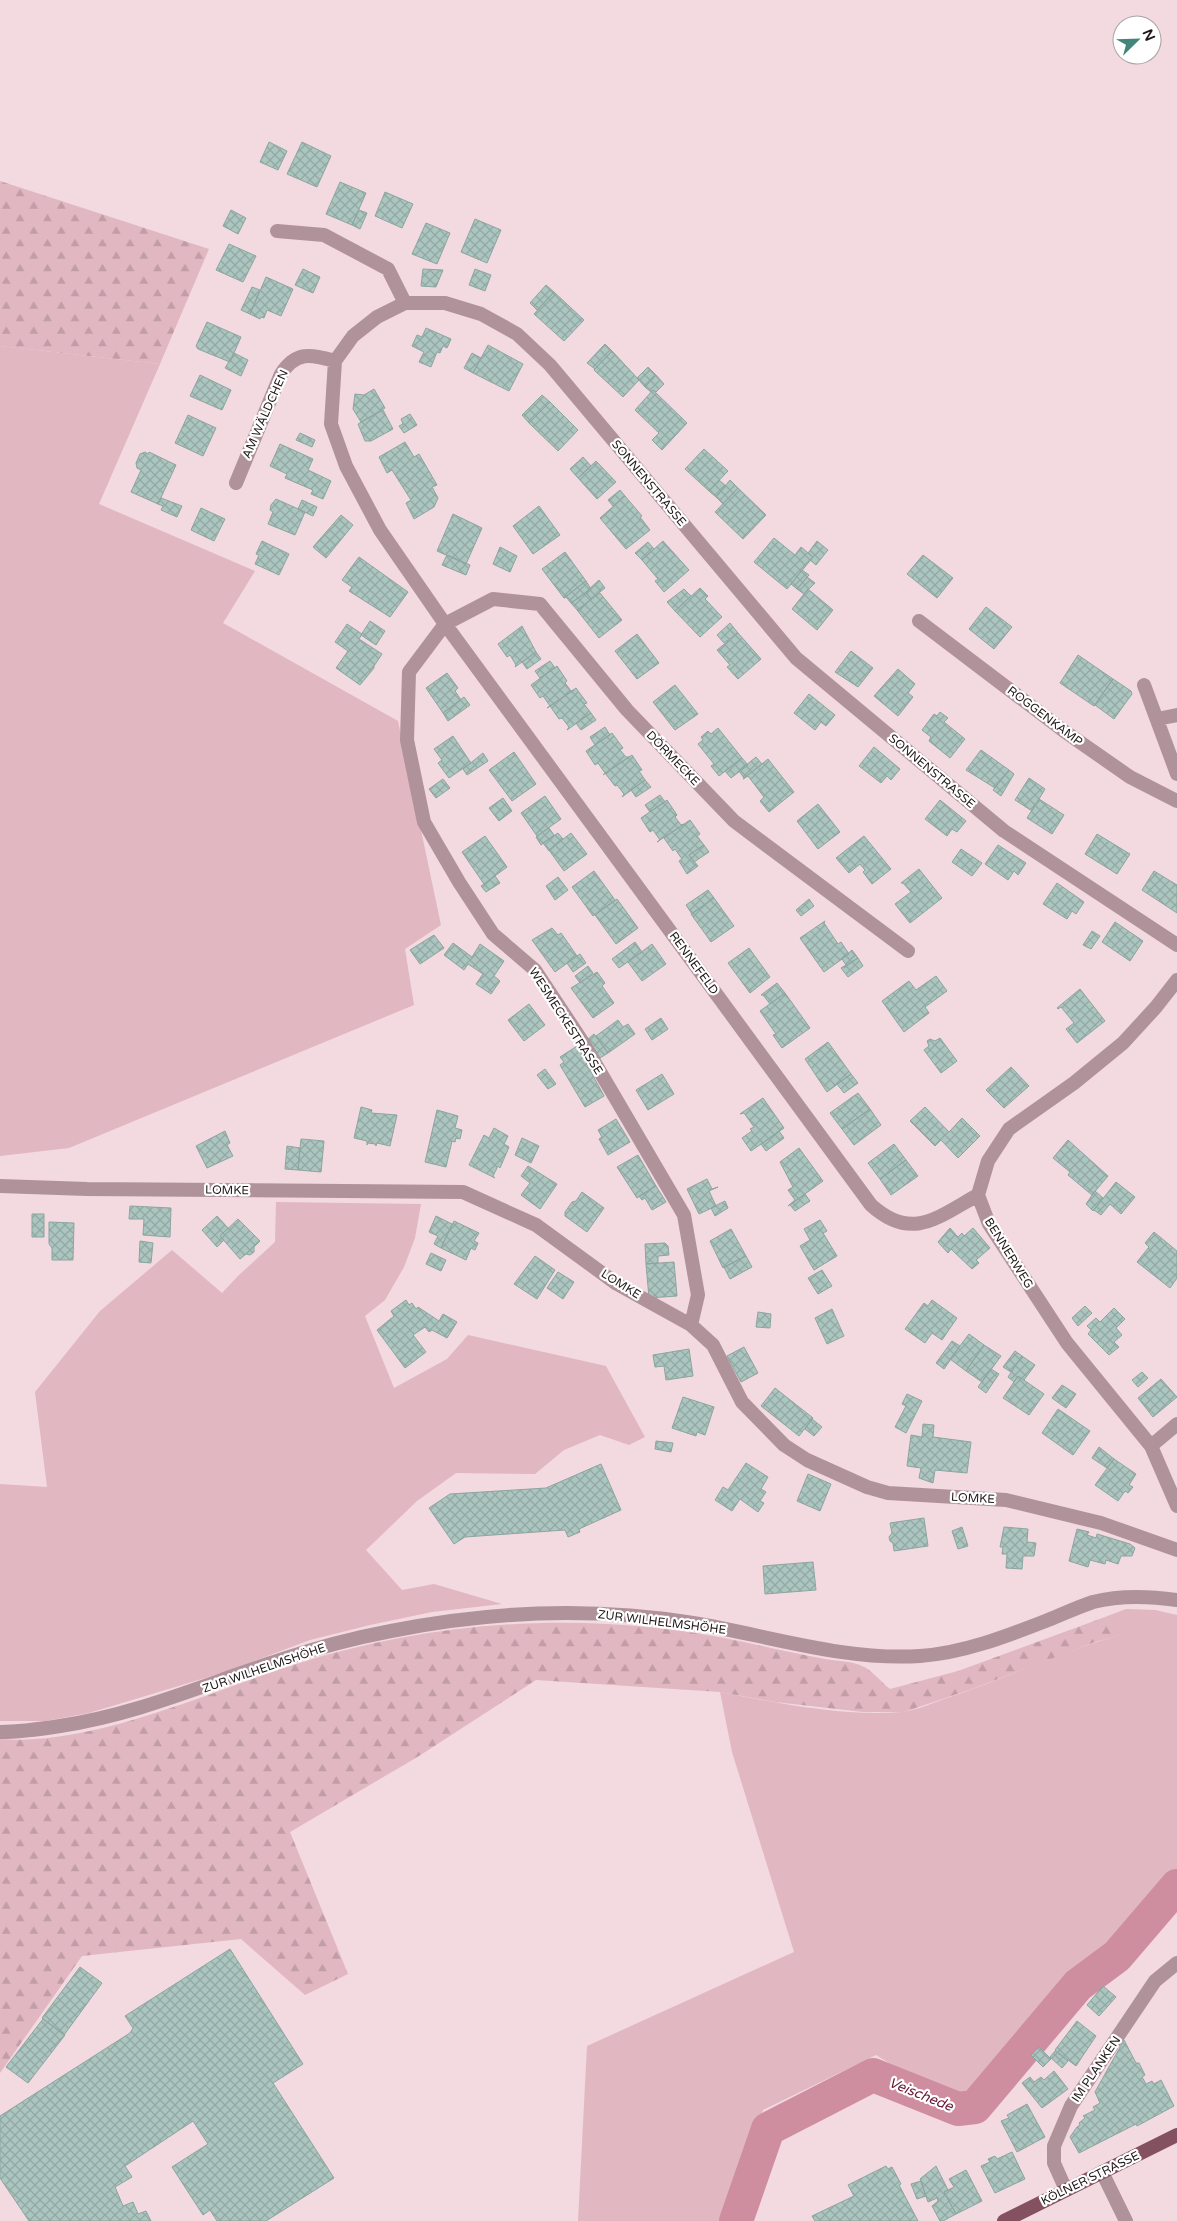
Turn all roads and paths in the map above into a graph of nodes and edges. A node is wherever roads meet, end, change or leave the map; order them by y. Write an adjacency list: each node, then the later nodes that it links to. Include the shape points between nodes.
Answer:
1 (277, 231): 2 (street, via 324,235 388,269)
2 (405, 302): 3 (street, SONNENSTRASSE, via 377,317 353,336); 12 (street, SONNENSTRASSE, via 445,303 481,314 517,334 550,365 796,658 1004,831)
3 (335, 362): 4 (street, AM WÄLDCHEN, via 317,356 299,356 288,362 280,374); 6 (street, via 331,424 346,466 380,530)
4 (236, 483)
5 (920, 621): 11 (street, ROGGENKAMP, via 1064,731 1130,777)
6 (445, 624): 13 (street, DÖRMECKE, via 493,599 540,604 627,710 734,821); 16 (street, RENNEFELD, via 871,1205 895,1222 927,1223); 17 (street, WESMECKESTRASSE, via 409,672 407,740 424,822 493,934 541,978 582,1041 684,1215 698,1295)
7 (1144, 685): 9 (street)
8 (1177, 715): 9 (street)
9 (1157, 719): 10 (street)
10 (1177, 774)
11 (1177, 802)
12 (1177, 945)
13 (908, 951)
14 (1177, 980): 16 (street, via 1123,1043 1009,1129 988,1161)
15 (0, 1186): 17 (street, LOMKE, via 463,1192 536,1225 617,1284)
16 (978, 1195): 19 (street, BENNERWEG, via 989,1224 1067,1343)
17 (690, 1325): 21 (street, LOMKE, via 713,1345 742,1402 784,1445 850,1480 888,1493 1006,1500 1101,1523)
18 (1177, 1424): 19 (street)
19 (1151, 1446): 20 (street, BENNERWEG)
20 (1177, 1506)
21 (1177, 1550)
22 (1177, 1600): 23 (street, ZUR WILHELMSHÖHE, via 1149,1596 1093,1602 974,1646 920,1656 858,1654 699,1624 629,1615 532,1613 470,1618 339,1643 100,1720)
23 (0, 1732)
24 (1177, 1963): 27 (street, IM PLANKEN, via 1155,1981 1071,2106 1054,2146 1054,2163)
25 (1177, 2135): 26 (main road, KÖLNER STRASSE)
26 (1102, 2172): 27 (main road, KÖLNER STRASSE); 29 (street)
27 (1066, 2190): 28 (main road, KÖLNER STRASSE)
28 (1004, 2221)
29 (1126, 2221)

